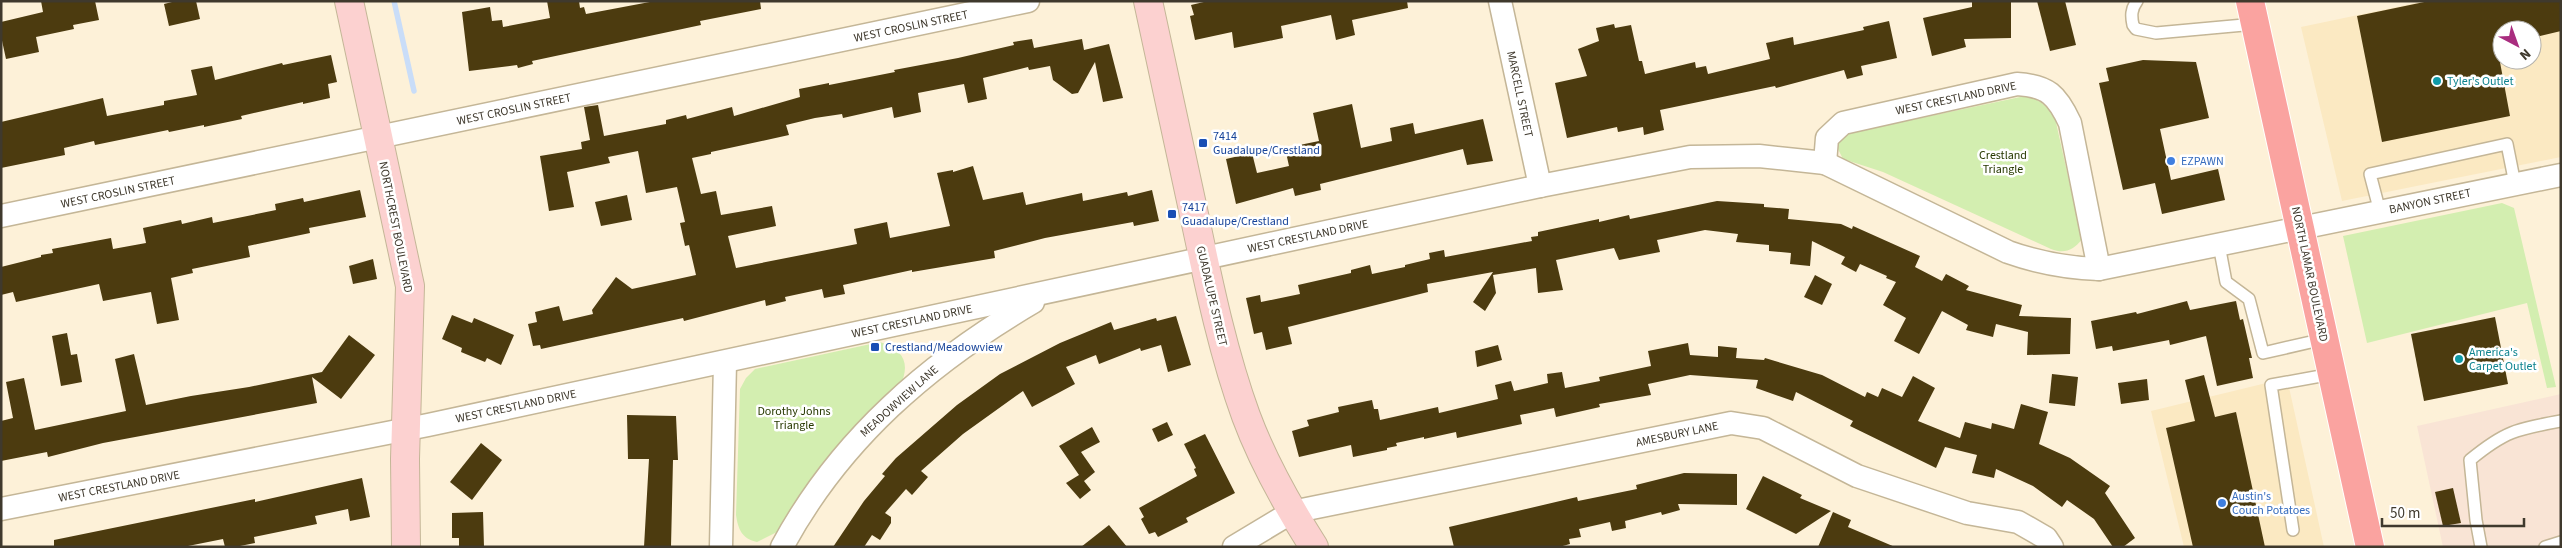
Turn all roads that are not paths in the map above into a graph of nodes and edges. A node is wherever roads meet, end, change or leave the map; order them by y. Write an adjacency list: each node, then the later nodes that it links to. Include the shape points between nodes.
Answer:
1 (349, 1): 7 (street, NORTHCREST BOULEVARD)
2 (1028, 1): 7 (street, WEST CROSLIN STREET)
3 (1148, 1): 16 (street, GUADALUPE STREET)
4 (1500, 1): 11 (street, MARCELL STREET)
5 (2137, 1): 6 (lane, via 2133,7 2133,25 2149,32 2207,29)
6 (2252, 12): 14 (main road, NORTH LAMAR BOULEVARD)
7 (378, 138): 13 (street, WEST CROSLIN STREET); 23 (street, NORTHCREST BOULEVARD, via 410,286)
8 (1824, 163): 11 (street, WEST CRESTLAND DRIVE, via 1758,156 1690,157); 17 (street, WEST CRESTLAND DRIVE, via 2008,252 2064,268); 17 (street, WEST CRESTLAND DRIVE, via 1827,138 1843,123 2017,84 2044,88 2062,105 2070,123)
9 (2561, 174): 10 (street, BANYON STREET)
10 (2516, 184): 12 (street, BANYON STREET); 12 (lane, via 2507,144 2370,174)
11 (1540, 186): 16 (street, WEST CRESTLAND DRIVE)
12 (2380, 212): 14 (street, BANYON STREET)
13 (1, 216)
14 (2300, 229): 15 (street, WEST CRESTLAND DRIVE); 19 (main road, NORTH LAMAR BOULEVARD)
15 (2219, 245): 17 (street, WEST CRESTLAND DRIVE); 19 (lane, via 2226,282 2249,299 2263,354)
16 (1203, 259): 18 (street, WEST CRESTLAND DRIVE); 25 (street, GUADALUPE STREET, via 1237,391 1250,426)
17 (2099, 269)
18 (1051, 291): 20 (street, WEST CRESTLAND DRIVE); 31 (street, MEADOWVIEW LANE, via 986,329 892,405 842,455 803,509)
19 (2324, 339): 21 (main road, NORTH LAMAR BOULEVARD)
20 (725, 362): 23 (street, WEST CRESTLAND DRIVE); 30 (street)
21 (2332, 374): 26 (lane, via 2271,385); 34 (main road, NORTH LAMAR BOULEVARD)
22 (2561, 421): 35 (lane, via 2518,429 2495,440 2470,460)
23 (406, 429): 24 (street, WEST CRESTLAND DRIVE); 29 (street, NORTHCREST BOULEVARD)
24 (1, 509)
25 (1292, 512): 27 (street, AMESBURY LANE, via 1731,423 1762,428 1857,476 1967,513 2018,522); 32 (street, AMESBURY LANE); 33 (street, GUADALUPE STREET)
26 (2293, 530)
27 (2049, 542)
28 (2561, 542): 36 (lane)
29 (406, 547)
30 (721, 547)
31 (782, 547)
32 (1234, 547)
33 (1314, 547)
34 (2370, 547)
35 (2482, 547)
36 (2545, 547)

